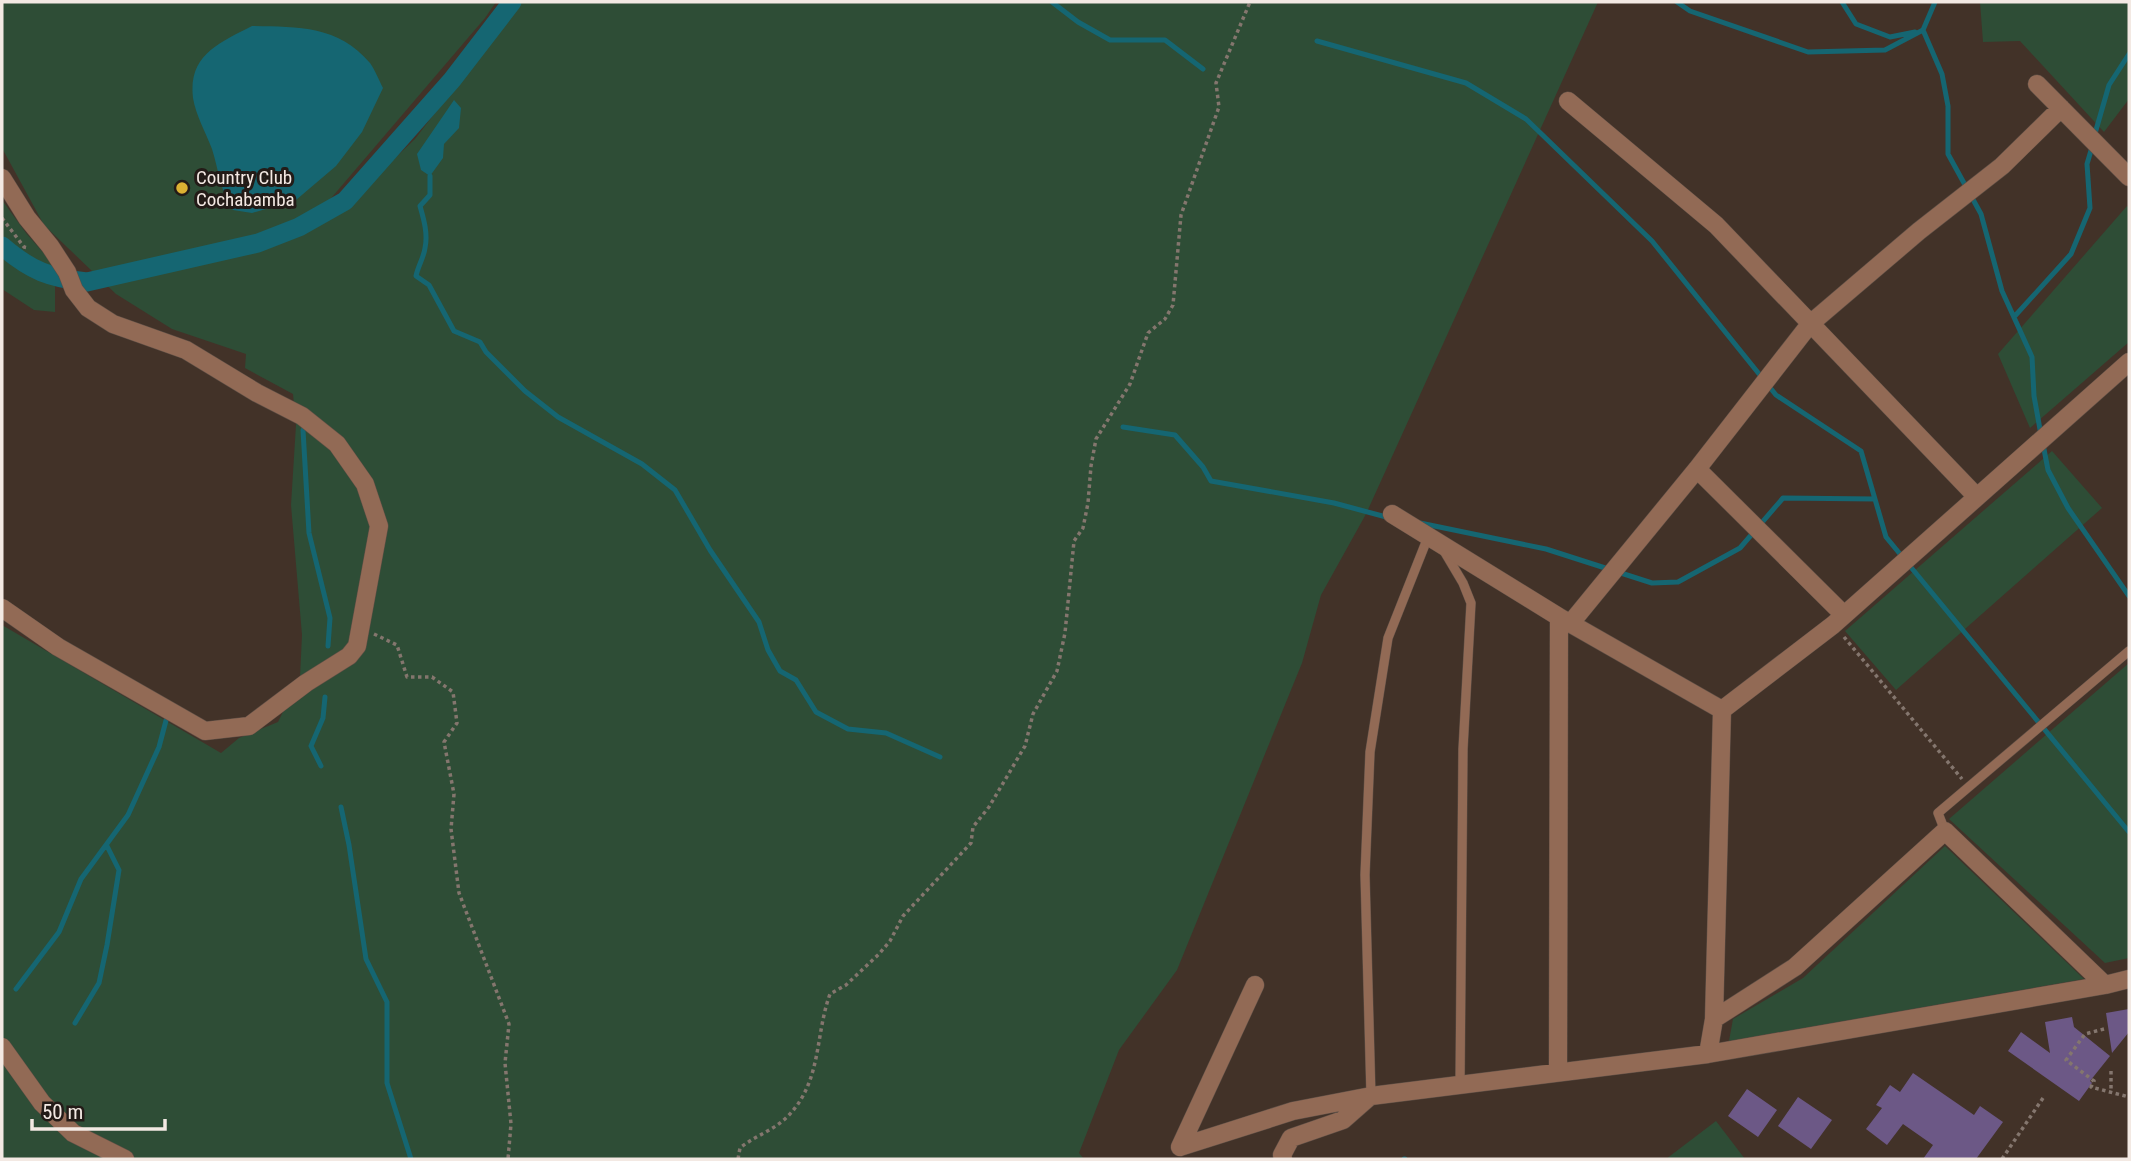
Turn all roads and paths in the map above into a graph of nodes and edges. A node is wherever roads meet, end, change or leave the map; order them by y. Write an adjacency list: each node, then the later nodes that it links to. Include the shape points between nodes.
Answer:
1 (1250, 2): 37 (path, via 1216,83 1219,107 1181,215 1173,305 1148,333 1130,384 1096,439 1083,528 1074,541 1057,671 1033,714 1026,746 973,827 971,844 903,915 879,954 830,994 816,1066 806,1089 791,1113 740,1148)
2 (2036, 84): 4 (street)
3 (1568, 101): 7 (street, via 1716,225)
4 (2061, 108): 5 (street); 7 (street, via 2002,166)
5 (2129, 177)
6 (2, 178): 16 (street, via 88,308 113,324 186,351 302,416 337,443 365,484 379,526)
7 (1810, 324): 9 (street); 10 (street)
8 (2129, 362): 10 (street)
9 (1697, 470): 14 (street); 15 (street)
10 (1977, 498): 14 (street)
11 (1392, 514): 12 (street)
12 (1434, 542): 15 (street); 30 (lane, via 1463,583 1471,603 1464,749); 32 (lane, via 1388,638 1370,752 1365,875)
13 (2, 608): 16 (street, via 58,647 205,731 249,726 349,656 357,646)
14 (1839, 620): 18 (street); 19 (path)
15 (1564, 621): 18 (street); 29 (street)
16 (361, 627): 36 (path, via 397,645 407,677 432,677 453,692 457,723 444,741 454,794 452,829 460,893 509,1024 505,1063 511,1124)
17 (2129, 651): 19 (lane)
18 (1722, 710): 24 (street)
19 (1968, 787): 20 (lane, via 1938,813)
20 (1945, 831): 23 (street); 24 (street, via 1795,967)
21 (2129, 979): 23 (street)
22 (1255, 985): 32 (street, via 1180,1147 1293,1111)
23 (2105, 985): 27 (street)
24 (1714, 1019): 27 (street)
25 (2104, 1029): 31 (path, via 2085,1034 2066,1060 2094,1081 2091,1087)
26 (2, 1048): 35 (street, via 42,1103 73,1133)
27 (1708, 1054): 29 (street)
28 (2111, 1071): 31 (path)
29 (1558, 1072): 30 (street)
30 (1460, 1084): 32 (street)
31 (2111, 1092): 33 (path)
32 (1371, 1096): 38 (street, via 1343,1120 1291,1138)
33 (2129, 1097)
34 (2043, 1098): 39 (path)
35 (125, 1159)
36 (508, 1159)
37 (738, 1159)
38 (1283, 1159)
39 (2002, 1159)

